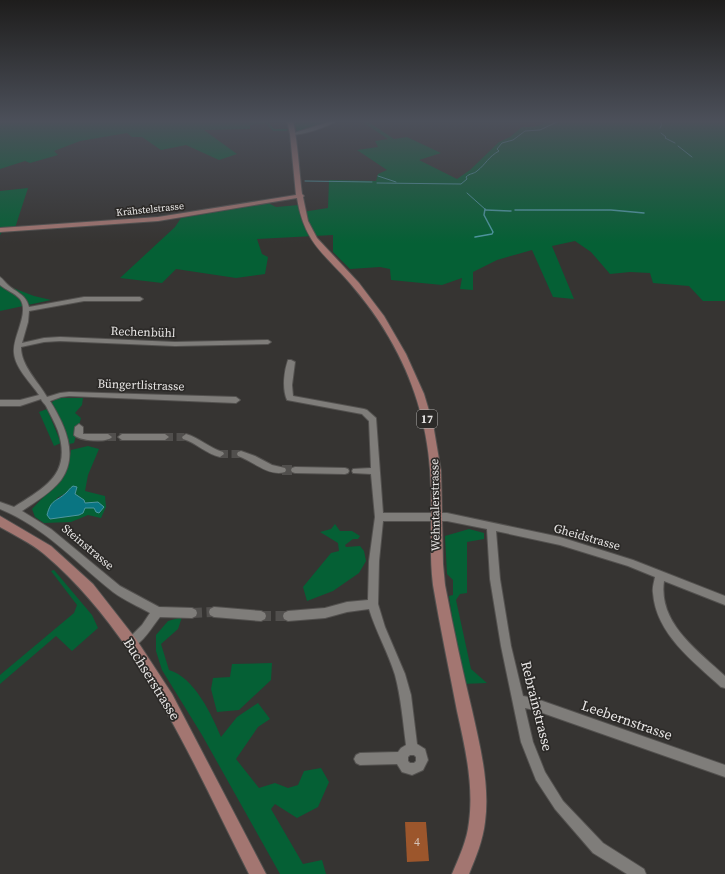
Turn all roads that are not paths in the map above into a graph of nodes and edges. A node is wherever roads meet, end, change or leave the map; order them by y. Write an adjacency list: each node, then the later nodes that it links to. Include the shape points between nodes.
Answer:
1 (297, 162): 2 (main road, Wehntalerstrasse / 17)
2 (301, 196): 3 (main road, Krähstelstrasse, via 173,217 94,225); 27 (main road, Wehntalerstrasse / 17, via 305,219 313,238 366,297 389,330 414,379 424,404 434,451)
3 (0, 230)
4 (0, 278): 6 (street, via 5,288 19,294)
5 (140, 299): 6 (street, via 84,299)
6 (26, 310): 8 (street)
7 (268, 342): 8 (street, Rechenbühl, via 175,344 60,338)
8 (18, 346): 10 (street, via 18,359)
9 (291, 362): 24 (street, via 288,388 290,398 364,412 373,420)
10 (44, 398): 11 (street, Büngertlistrasse, via 69,394); 12 (street, Büngertlistrasse, via 20,403); 26 (street, via 53,412 64,442 67,461 58,479)
11 (236, 400)
12 (0, 403)
13 (79, 427): 14 (street, via 78,435 82,437)
14 (108, 437)
15 (122, 437): 16 (street)
16 (165, 437)
17 (186, 437): 18 (street, via 195,439 206,450)
18 (220, 454)
19 (241, 454): 20 (street, via 252,456 263,466 273,470)
20 (282, 470)
21 (295, 470): 22 (street)
22 (345, 471)
23 (356, 471): 24 (street)
24 (375, 471): 28 (street)
25 (0, 505): 26 (street, Steinstrasse)
26 (15, 511): 34 (street, Steinstrasse, via 60,540 117,589)
27 (437, 516): 28 (street, Gheidstrasse); 30 (street, Gheidstrasse); 47 (main road, Wehntalerstrasse / 17, via 439,582 473,749 477,783 478,815 473,842)
28 (379, 517): 33 (street)
29 (0, 521): 39 (main road, Buchserstrasse, via 47,549 58,559 88,588)
30 (491, 526): 31 (street, Gheidstrasse, via 573,545); 41 (street, Rebrainstrasse, via 495,579)
31 (660, 574): 32 (street, Gheidstrasse); 40 (street, via 657,590 662,613 667,622 680,640)
32 (725, 601)
33 (373, 604): 38 (street, via 325,613); 42 (street, via 400,674)
34 (157, 612): 36 (street); 39 (street)
35 (214, 612): 37 (street)
36 (192, 613)
37 (261, 616)
38 (288, 616)
39 (131, 643): 46 (main road, Buchserstrasse, via 167,699)
40 (725, 682)
41 (518, 701): 45 (street, Leebernstrasse, via 534,704); 48 (street, Rebrainstrasse, via 527,742 538,769 559,805 598,848)
42 (412, 748): 43 (street, via 406,750); 43 (street, via 422,757 419,767 413,770 407,768)
43 (402, 758): 44 (street)
44 (360, 759)
45 (725, 771)
46 (258, 874)
47 (460, 874)
48 (639, 874)

